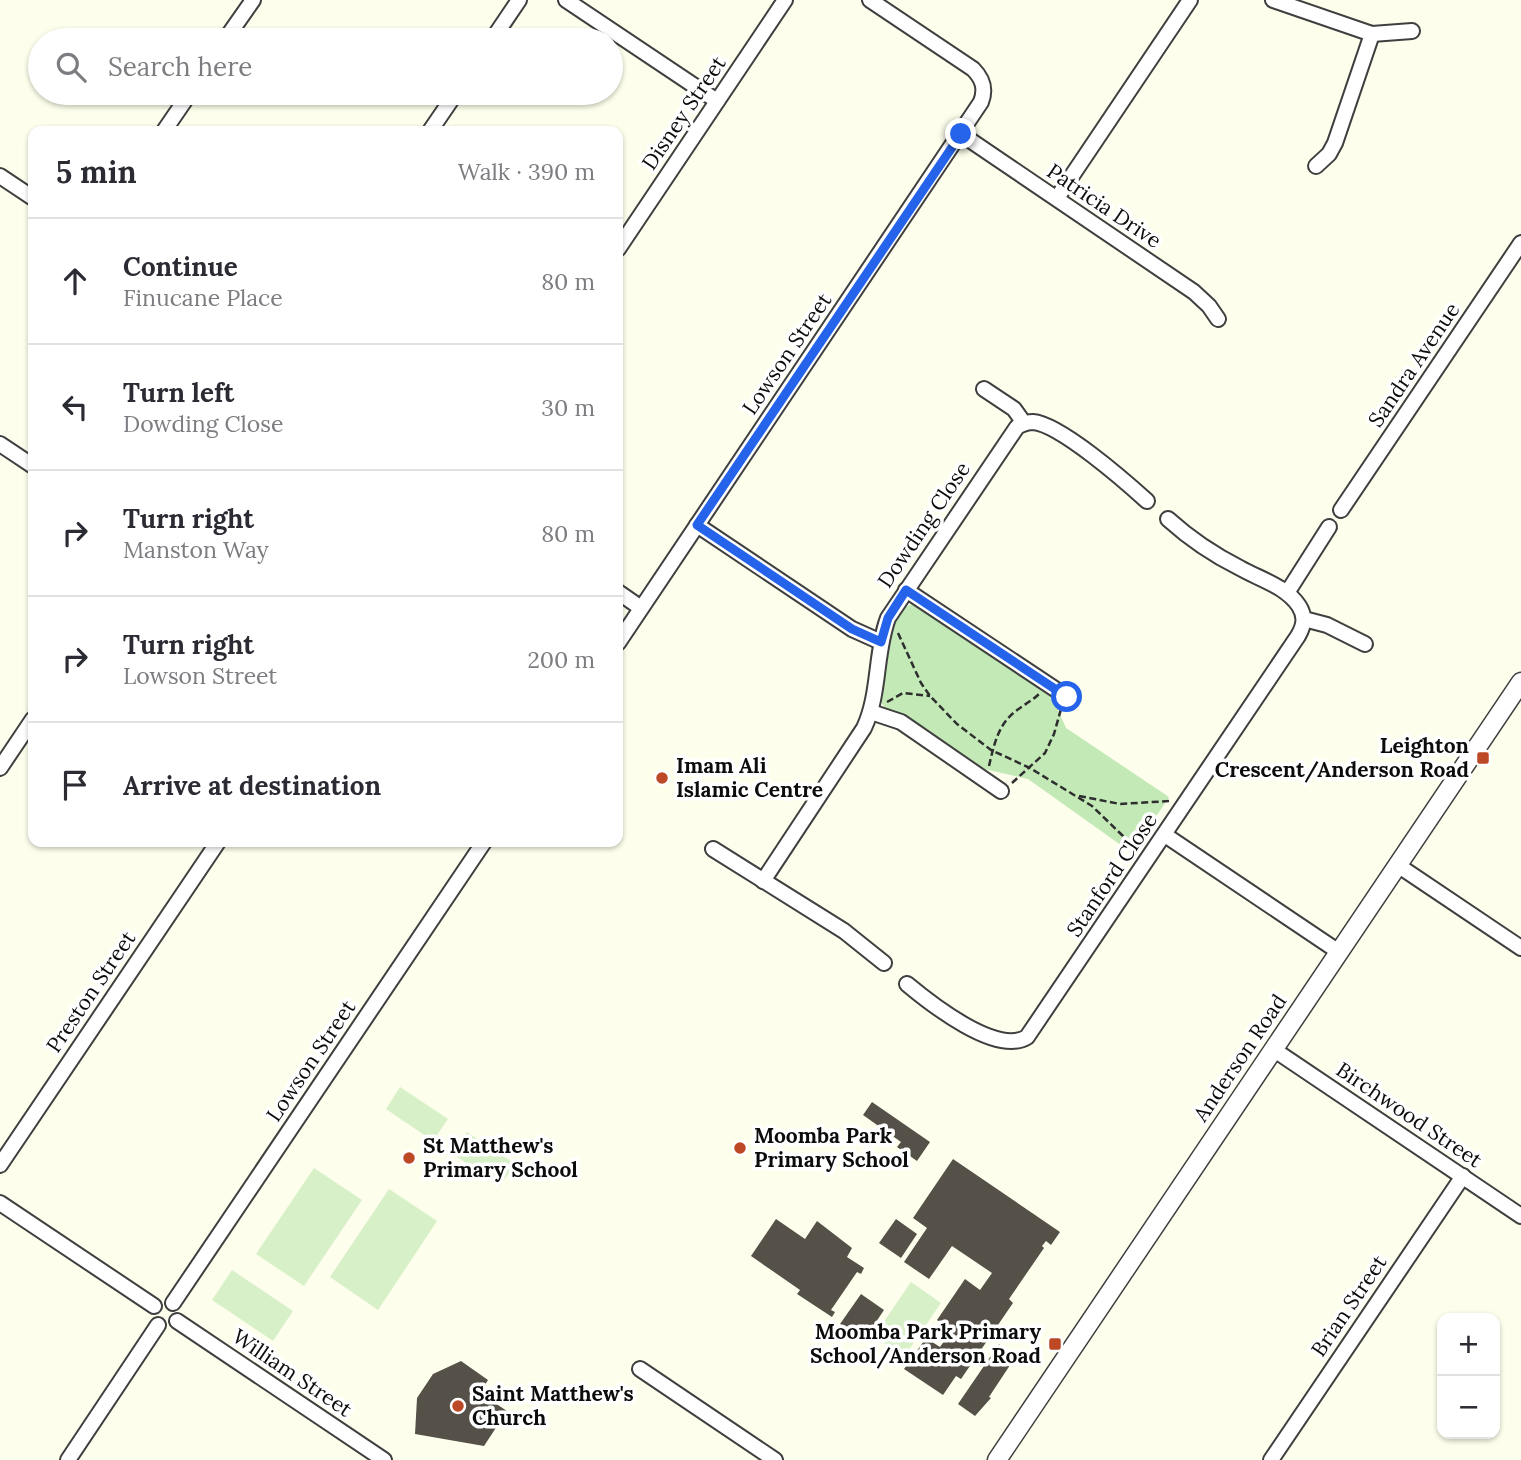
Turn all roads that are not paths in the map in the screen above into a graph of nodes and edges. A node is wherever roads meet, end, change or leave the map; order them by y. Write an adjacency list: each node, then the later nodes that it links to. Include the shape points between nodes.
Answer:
1 (253, 0): 8 (street)
2 (519, 0): 9 (street)
3 (566, 0): 10 (street)
4 (785, 0): 14 (street, Disney Street)
5 (870, 0): 19 (street, Lowson Street, via 981,78 985,94)
6 (1189, 0): 23 (street)
7 (1273, 0): 12 (street)
8 (233, 28)
9 (500, 28)
10 (607, 28)
11 (1412, 31): 12 (street)
12 (1372, 34): 20 (street, via 1335,143)
13 (623, 39): 14 (street)
14 (717, 102): 24 (street, Disney Street)
15 (182, 105): 17 (street)
16 (448, 105): 18 (street)
17 (167, 126)
18 (433, 126)
19 (961, 134): 23 (street, Patricia Drive); 34 (street, Lowson Street)
20 (1316, 166)
21 (0, 176): 22 (street)
22 (28, 195)
23 (1057, 198): 26 (street, Patricia Drive, via 1194,292)
24 (623, 242)
25 (1521, 243): 32 (street, Sandra Avenue)
26 (1218, 319)
27 (984, 389): 28 (street, via 1014,409)
28 (1024, 423): 31 (street, via 1047,427 1080,447); 36 (street, Dowding Close, via 1012,432)
29 (0, 444): 30 (street)
30 (28, 463)
31 (1147, 501)
32 (1341, 510)
33 (1168, 519): 37 (street, via 1217,555)
34 (697, 525): 39 (street, Lowson Street); 42 (street, via 852,629)
35 (1329, 527): 37 (street)
36 (906, 590): 42 (street, Dowding Close, via 888,618); 45 (street)
37 (1287, 593): 40 (street, via 1298,603)
38 (623, 595): 39 (street)
39 (641, 608): 41 (street, Lowson Street)
40 (1304, 619): 43 (street); 50 (street, Stanford Close, via 1298,636)
41 (623, 635)
42 (881, 642): 46 (street, Dowding Close)
43 (1365, 645)
44 (1521, 682): 54 (street, Anderson Road)
45 (1069, 698)
46 (872, 712): 49 (street, via 901,722); 55 (street, Dowding Close)
47 (28, 726): 48 (street)
48 (0, 768)
49 (1001, 791)
50 (1165, 835): 57 (street); 59 (street, Stanford Close, via 1035,1028 1019,1042 998,1040 967,1025)
51 (215, 847): 61 (street, Preston Street)
52 (481, 847): 65 (street, Lowson Street)
53 (713, 849): 55 (street)
54 (1399, 866): 56 (street); 57 (street, Anderson Road)
55 (763, 881): 58 (street, via 844,930)
56 (1521, 948)
57 (1339, 952): 60 (street, Anderson Road)
58 (884, 963)
59 (907, 984)
60 (1273, 1049): 62 (street, Birchwood Street); 73 (street, Anderson Road)
61 (0, 1165)
62 (1463, 1176): 64 (street, Birchwood Street); 74 (street, Brian Street)
63 (0, 1203): 66 (street)
64 (1521, 1216)
65 (173, 1303): 66 (street, via 165,1300); 67 (street, via 178,1309)
66 (154, 1306): 68 (street, via 152,1314)
67 (177, 1321): 68 (street); 71 (street, William Street)
68 (159, 1325): 70 (street)
69 (639, 1369): 72 (street)
70 (68, 1460)
71 (384, 1460)
72 (775, 1460)
73 (997, 1460)
74 (1271, 1460)

